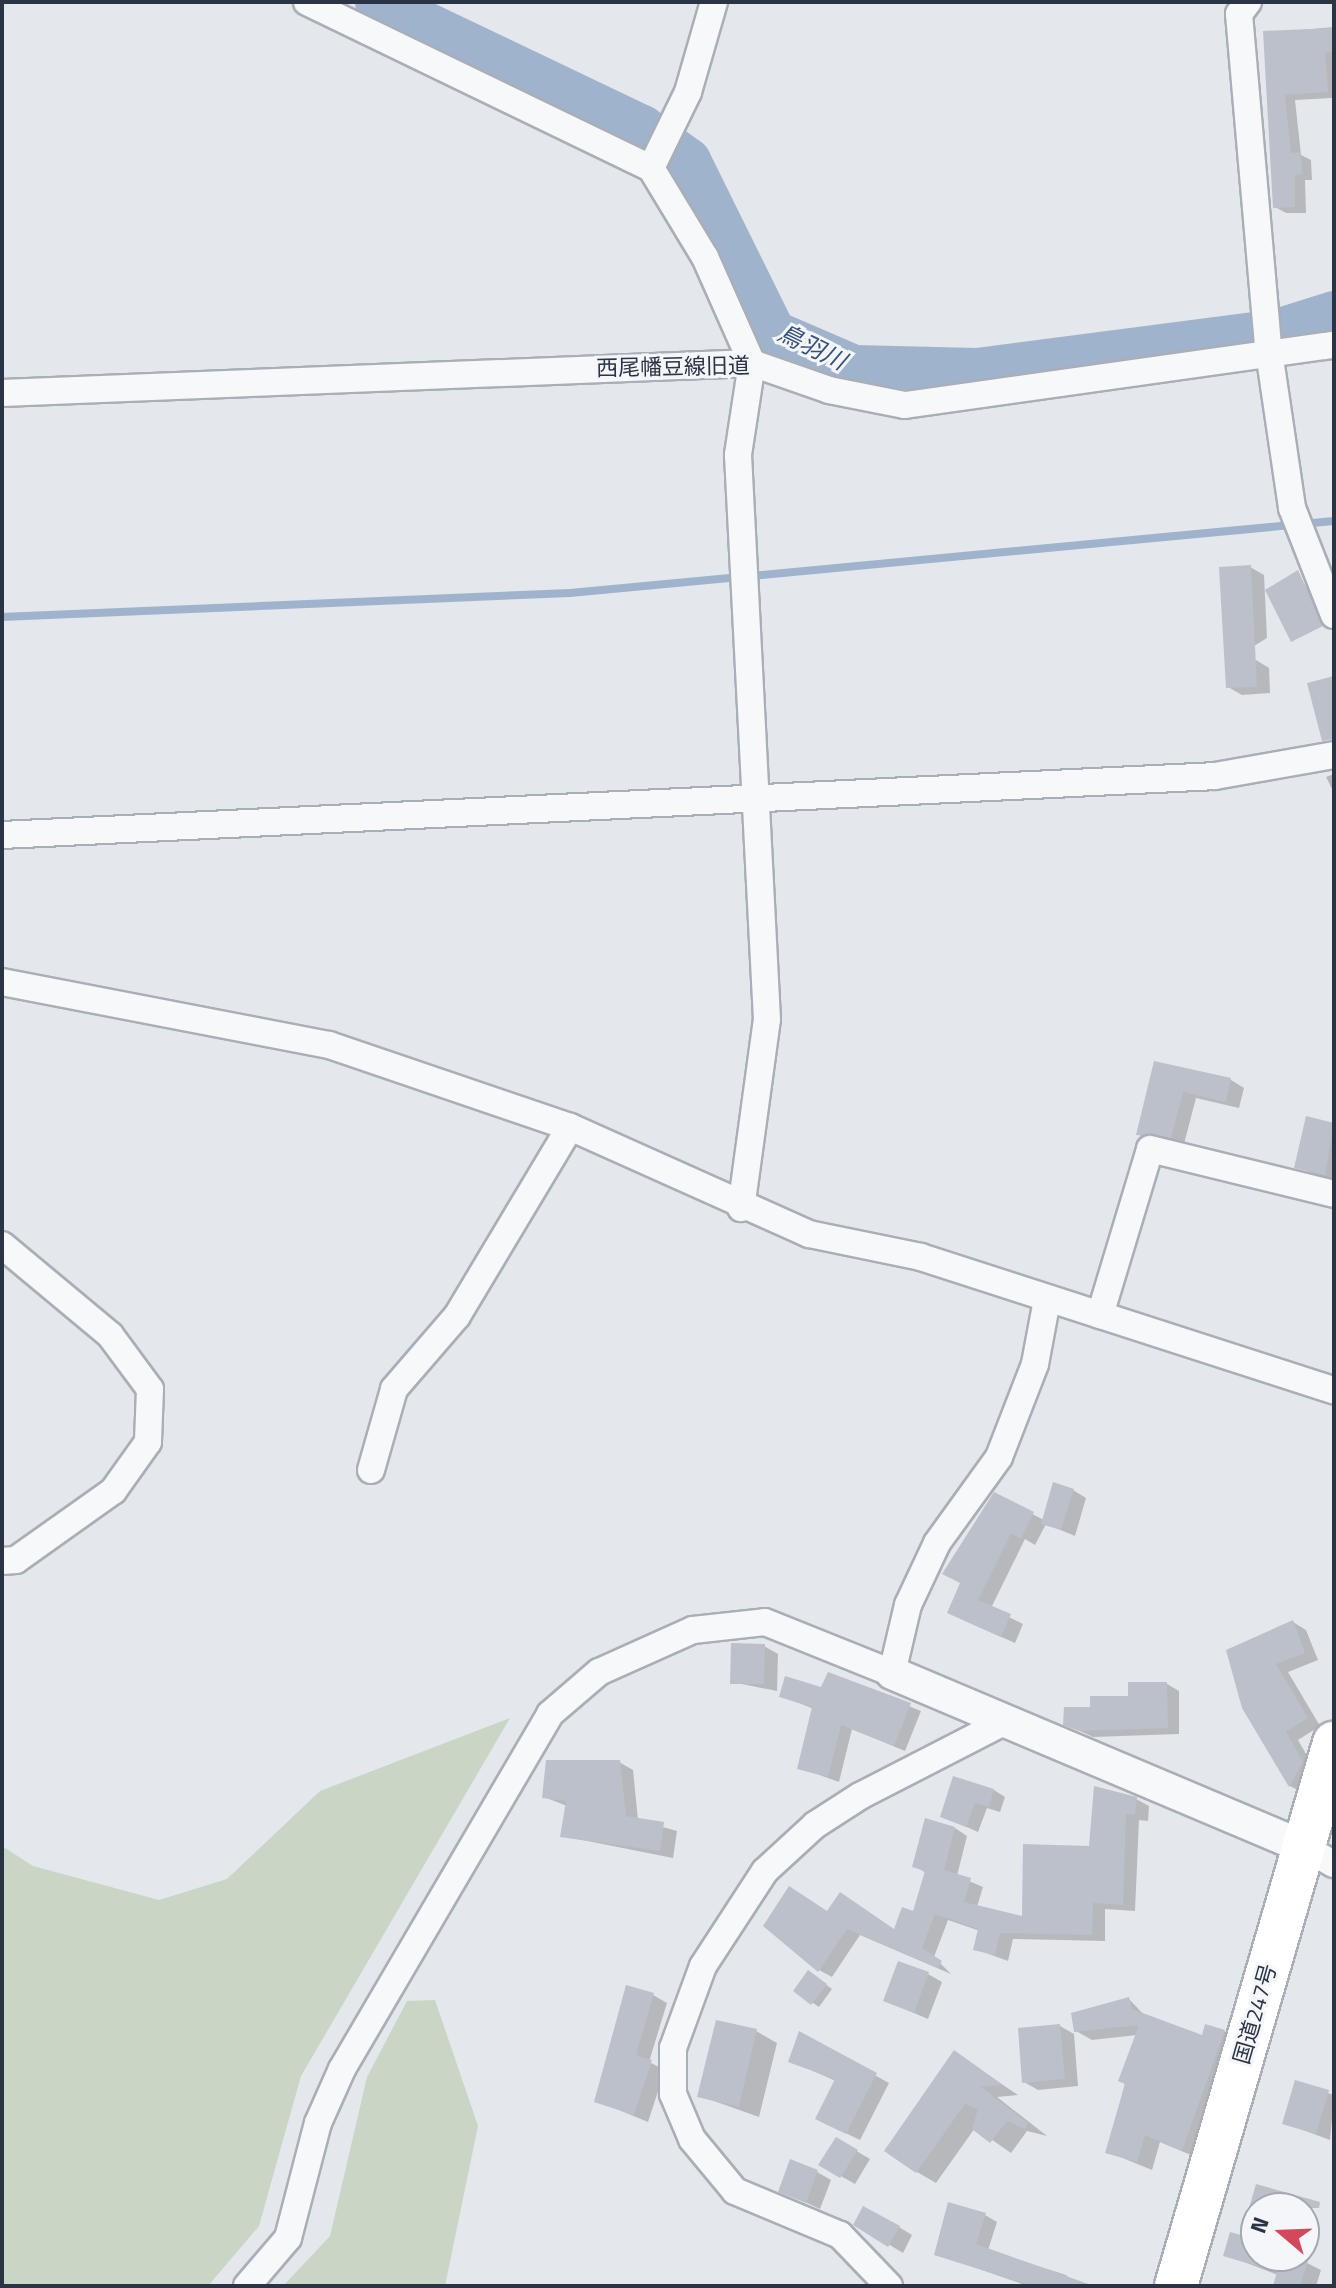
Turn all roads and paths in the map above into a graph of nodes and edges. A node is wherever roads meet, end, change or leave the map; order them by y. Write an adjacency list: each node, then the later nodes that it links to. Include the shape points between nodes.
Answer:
1 (307, 2): 4 (street)
2 (714, 2): 4 (street, via 688,92)
3 (1248, 2): 5 (street, via 1239,14)
4 (652, 167): 7 (street, via 705,257)
5 (1269, 341): 6 (street, 西尾幡豆線旧道); 7 (street, 西尾幡豆線旧道, via 905,405); 9 (street, via 1292,508)
6 (1334, 345)
7 (752, 363): 8 (street, 西尾幡豆線旧道); 11 (street, via 738,455)
8 (2, 393)
9 (1334, 615)
10 (1334, 755): 11 (street, via 1215,776)
11 (754, 802): 12 (street); 16 (street, via 767,1019)
12 (2, 835)
13 (2, 982): 14 (street, via 329,1045)
14 (570, 1127): 16 (street); 21 (street, via 457,1316 394,1389)
15 (1334, 1194): 19 (street, via 1150,1149)
16 (741, 1208): 18 (street)
17 (2, 1245): 22 (street, via 110,1335 150,1389 148,1442 113,1491 16,1560)
18 (1047, 1300): 19 (street); 23 (street, via 1035,1364 999,1457 937,1543 908,1605)
19 (1100, 1315): 20 (street)
20 (1334, 1390)
21 (371, 1470)
22 (2, 1561)
23 (892, 1673): 24 (street); 27 (street, via 765,1622 693,1630 599,1672 550,1714 342,2069 318,2123 288,2238)
24 (1006, 1721): 26 (street); 28 (street, via 860,1796 815,1825 765,1871 703,1966 673,2048 673,2094 692,2139 735,2191 840,2235)
25 (1334, 1743): 26 (highway, 国道247号)
26 (1319, 1855): 29 (highway, 国道247号)
27 (247, 2286)
28 (889, 2286)
29 (1176, 2286)

